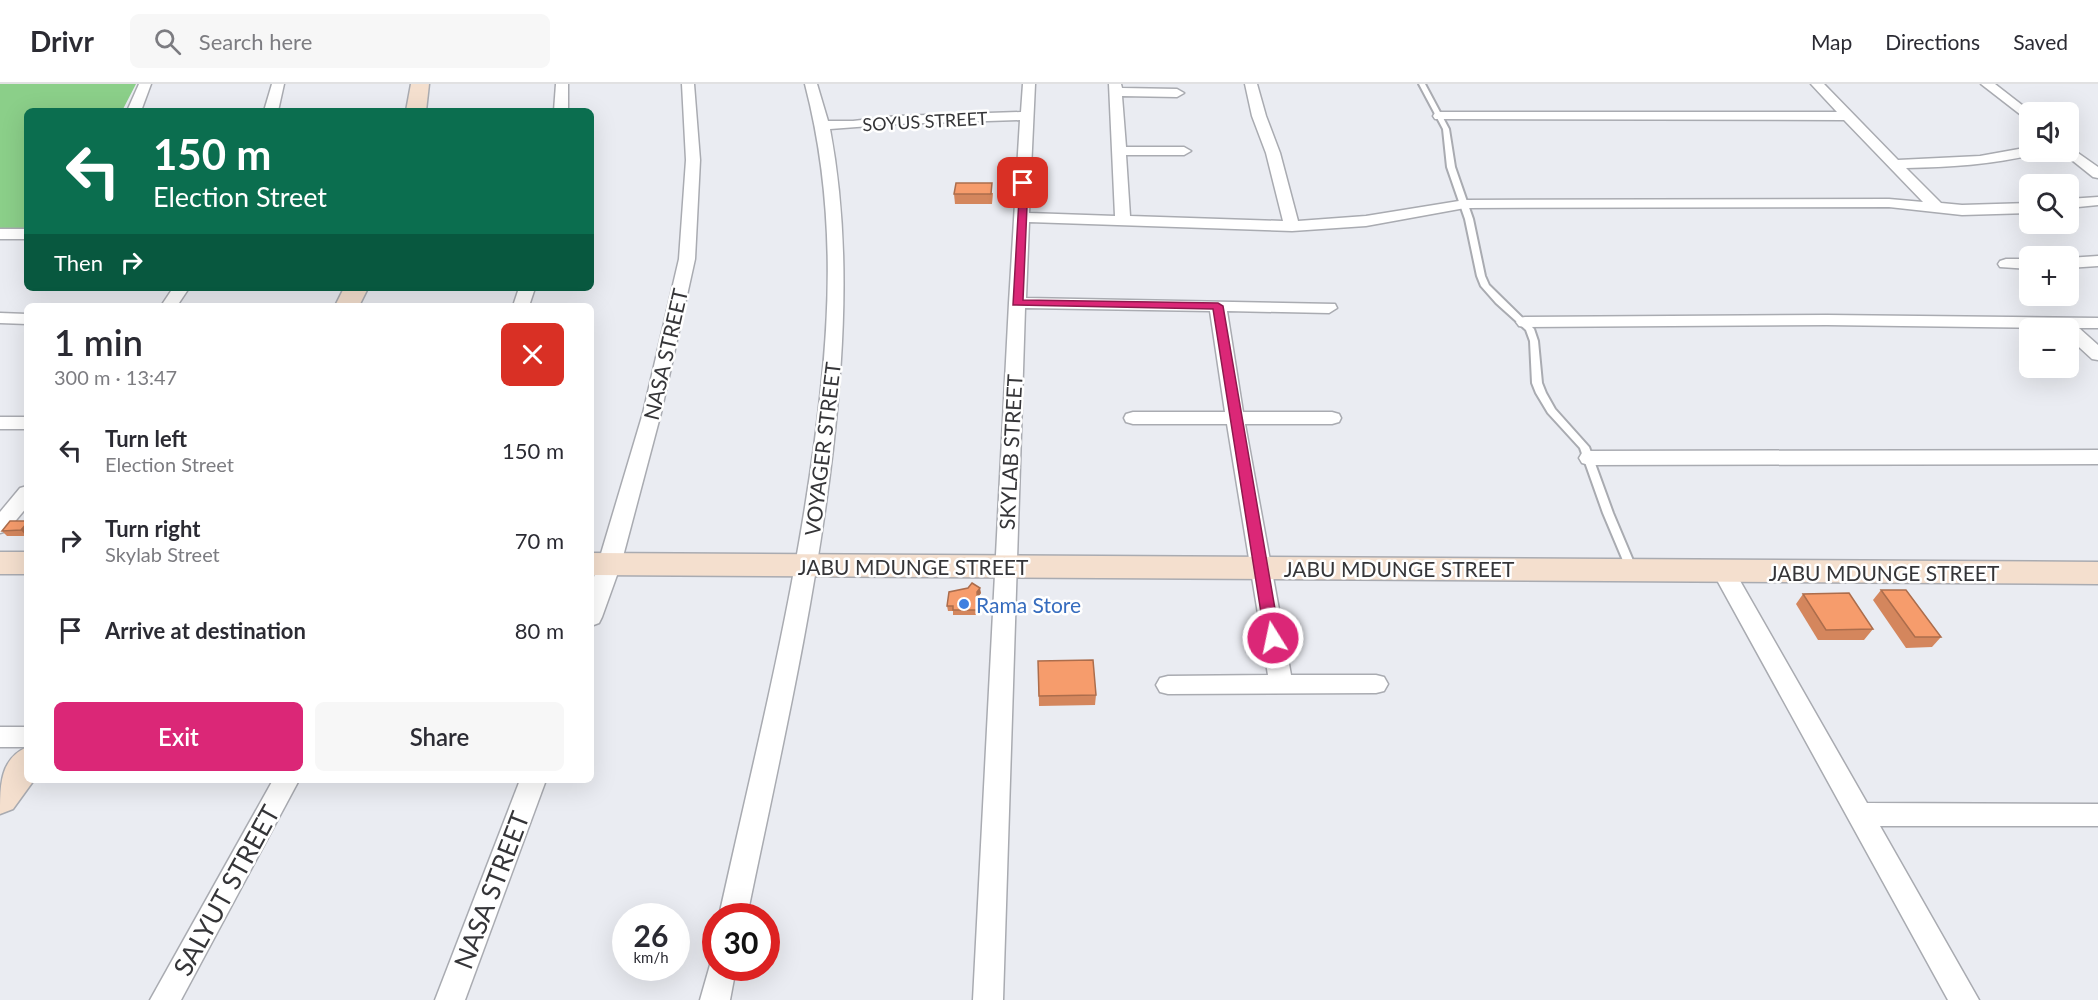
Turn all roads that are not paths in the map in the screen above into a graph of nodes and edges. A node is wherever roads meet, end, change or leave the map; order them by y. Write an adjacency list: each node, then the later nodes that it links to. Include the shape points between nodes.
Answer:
1 (146, 84): 14 (street)
2 (278, 84): 15 (street)
3 (420, 84): 16 (street)
4 (562, 84): 17 (street)
5 (688, 84): 65 (street, NASA STREET, via 693,160 687,259 664,368)
6 (811, 84): 22 (street, VOYAGER STREET)
7 (1029, 84): 19 (street, SKYLAB STREET)
8 (1251, 84): 36 (street)
9 (1422, 84): 20 (lane)
10 (1817, 84): 21 (street)
11 (1987, 84): 18 (street)
12 (1115, 88): 13 (street); 23 (street)
13 (1177, 93)
14 (135, 108)
15 (272, 108)
16 (416, 108)
17 (561, 108)
18 (2019, 109)
19 (1026, 116): 22 (street, SOYUS STREET); 34 (street, SKYLAB STREET)
20 (1440, 116): 21 (street); 31 (lane)
21 (1846, 116): 27 (street)
22 (824, 125): 66 (street, VOYAGER STREET, via 836,222 837,328)
23 (1119, 151): 24 (street); 35 (street)
24 (1184, 151)
25 (2019, 154): 27 (street, via 1970,163)
26 (2079, 159): 28 (street)
27 (1896, 164): 32 (street)
28 (2098, 174)
29 (2098, 201): 30 (street)
30 (2079, 203)
31 (1464, 204): 32 (street, via 1889,203); 36 (street, via 1366,221); 48 (lane, via 1485,286)
32 (1936, 207): 33 (street)
33 (2019, 208)
34 (1021, 217): 35 (street); 43 (street, SKYLAB STREET)
35 (1124, 220): 36 (street)
36 (1292, 226)
37 (0, 234): 38 (street)
38 (24, 234)
39 (2098, 261): 40 (street)
40 (2079, 262)
41 (2006, 264): 42 (street)
42 (2019, 264)
43 (1017, 303): 44 (street); 67 (street, SKYLAB STREET)
44 (1218, 306): 45 (street); 55 (street)
45 (1329, 308)
46 (0, 318): 47 (street)
47 (24, 319)
48 (1525, 322): 49 (street); 60 (lane, via 1534,340 1540,393)
49 (2019, 322)
50 (2079, 322): 51 (street)
51 (2098, 323)
52 (2079, 337): 53 (street)
53 (2098, 355)
54 (1133, 418): 55 (street)
55 (1235, 418): 56 (street); 68 (street)
56 (1332, 418)
57 (0, 423): 58 (street)
58 (24, 423)
59 (2098, 457): 60 (street)
60 (1588, 458): 69 (lane)
61 (24, 497): 62 (street)
62 (0, 526)
63 (0, 563): 64 (street)
64 (24, 563)
65 (600, 564): 66 (street, JABU MDUNGE STREET); 72 (street, NASA STREET)
66 (807, 565): 67 (street, JABU MDUNGE STREET); 84 (street, VOYAGER STREET)
67 (1005, 566): 68 (street, JABU MDUNGE STREET); 89 (street, SKYLAB STREET)
68 (1260, 567): 69 (street, JABU MDUNGE STREET); 75 (street)
69 (1632, 570): 70 (street, JABU MDUNGE STREET)
70 (1723, 570): 71 (street, JABU MDUNGE STREET); 82 (street)
71 (2098, 573)
72 (594, 599)
73 (1377, 684): 75 (street)
74 (1168, 685): 75 (street)
75 (1281, 685)
76 (0, 737): 77 (street)
77 (24, 737)
78 (24, 766): 81 (street)
79 (284, 783): 86 (street, SALYUT STREET)
80 (532, 783): 87 (street, NASA STREET)
81 (0, 798)
82 (1860, 814): 83 (street); 90 (street)
83 (2098, 815)
84 (736, 903)
85 (719, 981): 88 (street)
86 (165, 1000)
87 (450, 1000)
88 (715, 1000)
89 (988, 1000)
90 (1964, 1000)

